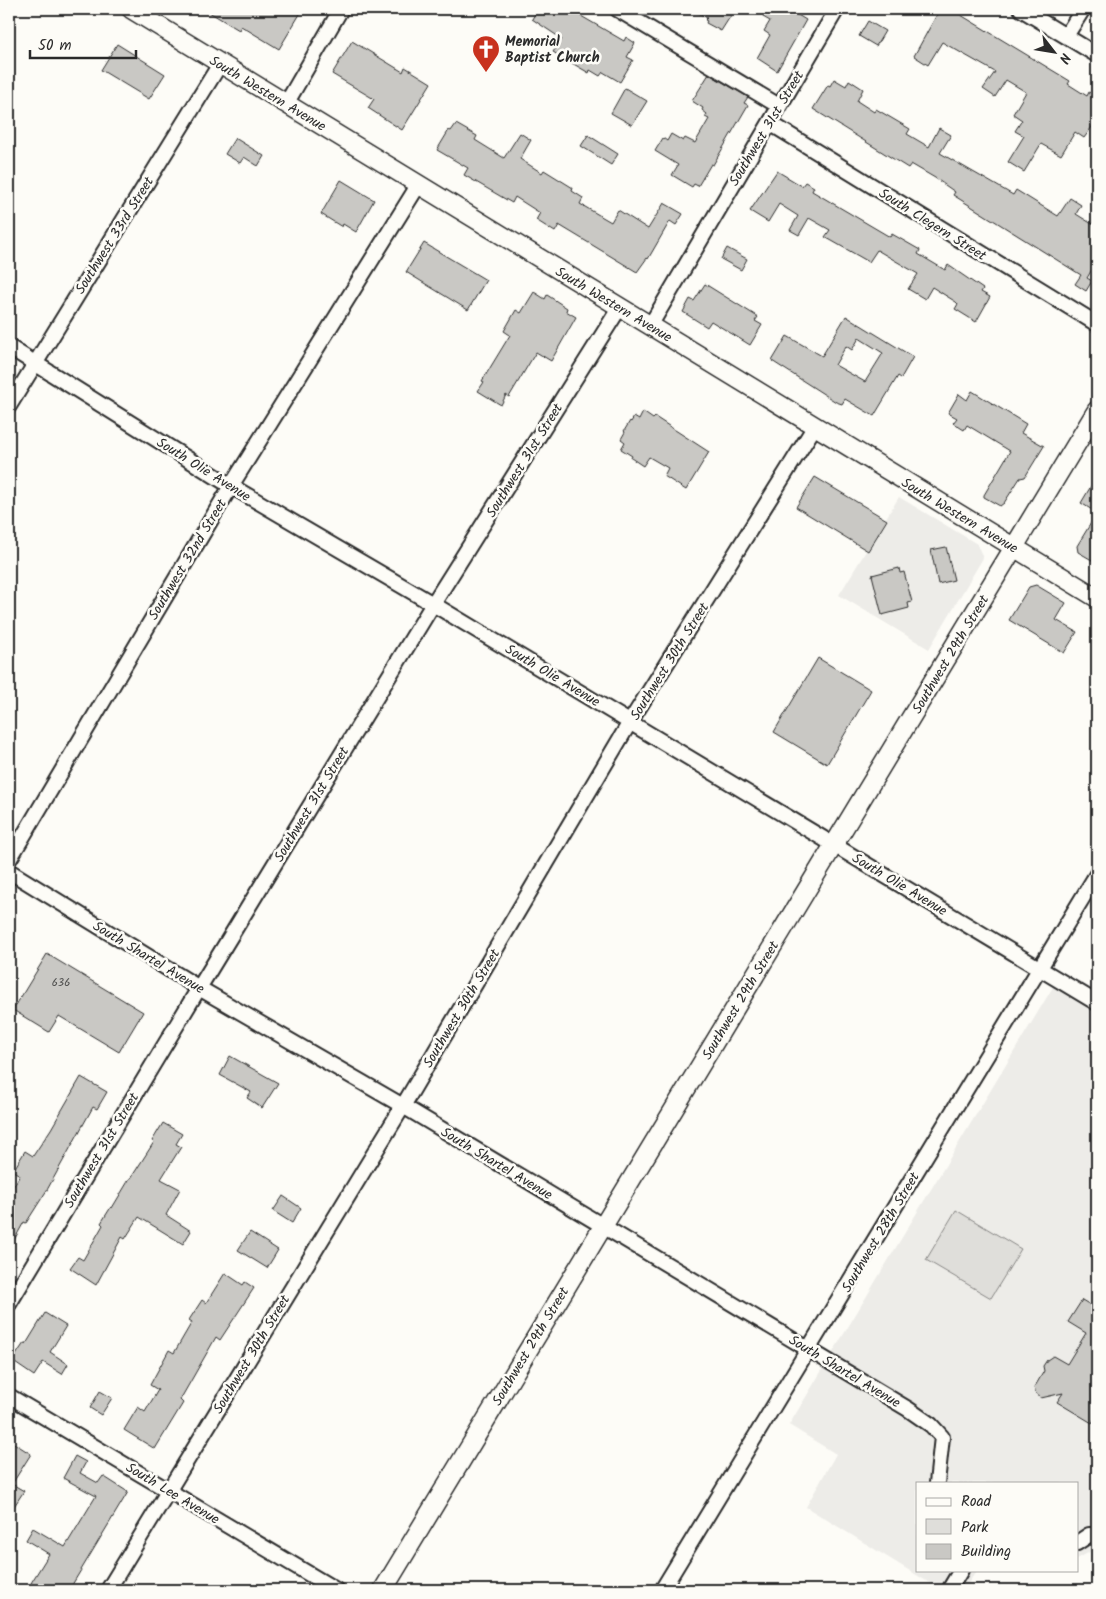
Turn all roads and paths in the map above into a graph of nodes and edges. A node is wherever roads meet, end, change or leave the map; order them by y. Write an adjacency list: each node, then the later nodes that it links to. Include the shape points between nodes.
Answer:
1 (131, 9): 9 (main road, South Western Avenue)
2 (341, 9): 10 (street)
3 (618, 9): 11 (street)
4 (837, 9): 11 (street, Southwest 31st Street)
5 (1020, 9): 7 (street)
6 (1083, 9): 7 (street)
7 (1066, 36): 8 (street)
8 (1097, 55)
9 (220, 64): 10 (main road, South Western Avenue); 18 (street, Southwest 33rd Street)
10 (286, 104): 13 (main road, South Western Avenue)
11 (779, 106): 12 (street, Southwest 31st Street)
12 (770, 123): 15 (street, South Clegern Street); 16 (street, Southwest 31st Street)
13 (419, 184): 14 (main road, South Western Avenue); 22 (street, Southwest 32nd Street)
14 (620, 307): 16 (main road, South Western Avenue); 25 (street, Southwest 31st Street)
15 (1097, 324)
16 (650, 326): 21 (main road, South Western Avenue)
17 (9, 347): 18 (street, South Olie Avenue)
18 (35, 363): 19 (street, Southwest 33rd Street); 22 (street, South Olie Avenue)
19 (9, 406)
20 (1097, 410): 23 (main road, Southwest 29th Street)
21 (815, 426): 23 (main road, South Western Avenue); 26 (street, Southwest 30th Street)
22 (231, 486): 25 (street, South Olie Avenue); 28 (street, Southwest 32nd Street)
23 (1014, 548): 24 (main road, South Western Avenue); 27 (main road, Southwest 29th Street)
24 (1097, 598)
25 (434, 604): 26 (street, South Olie Avenue); 32 (street, Southwest 31st Street)
26 (630, 722): 27 (street, South Olie Avenue); 34 (street, Southwest 30th Street)
27 (834, 844): 31 (street, South Olie Avenue); 35 (main road, Southwest 29th Street)
28 (9, 860)
29 (9, 871): 32 (street, South Shartel Avenue)
30 (1097, 874): 31 (street, Southwest 28th Street)
31 (1041, 968): 33 (street, South Olie Avenue); 37 (street, Southwest 28th Street)
32 (199, 988): 34 (street, South Shartel Avenue); 36 (street, Southwest 31st Street)
33 (1097, 1002)
34 (403, 1106): 35 (street, South Shartel Avenue); 40 (street, Southwest 30th Street)
35 (602, 1227): 37 (street, South Shartel Avenue); 46 (main road, Southwest 29th Street)
36 (9, 1304)
37 (810, 1349): 39 (street, South Shartel Avenue, via 908,1409 942,1437); 47 (street, Southwest 28th Street)
38 (9, 1396): 40 (street, South Lee Avenue)
39 (937, 1482)
40 (168, 1490): 44 (street, Southwest 30th Street); 45 (street, South Lee Avenue)
41 (1097, 1535): 42 (street, via 1089,1535)
42 (1078, 1541)
43 (960, 1572): 48 (street)
44 (108, 1590)
45 (336, 1590)
46 (383, 1590)
47 (662, 1590)
48 (949, 1590)

